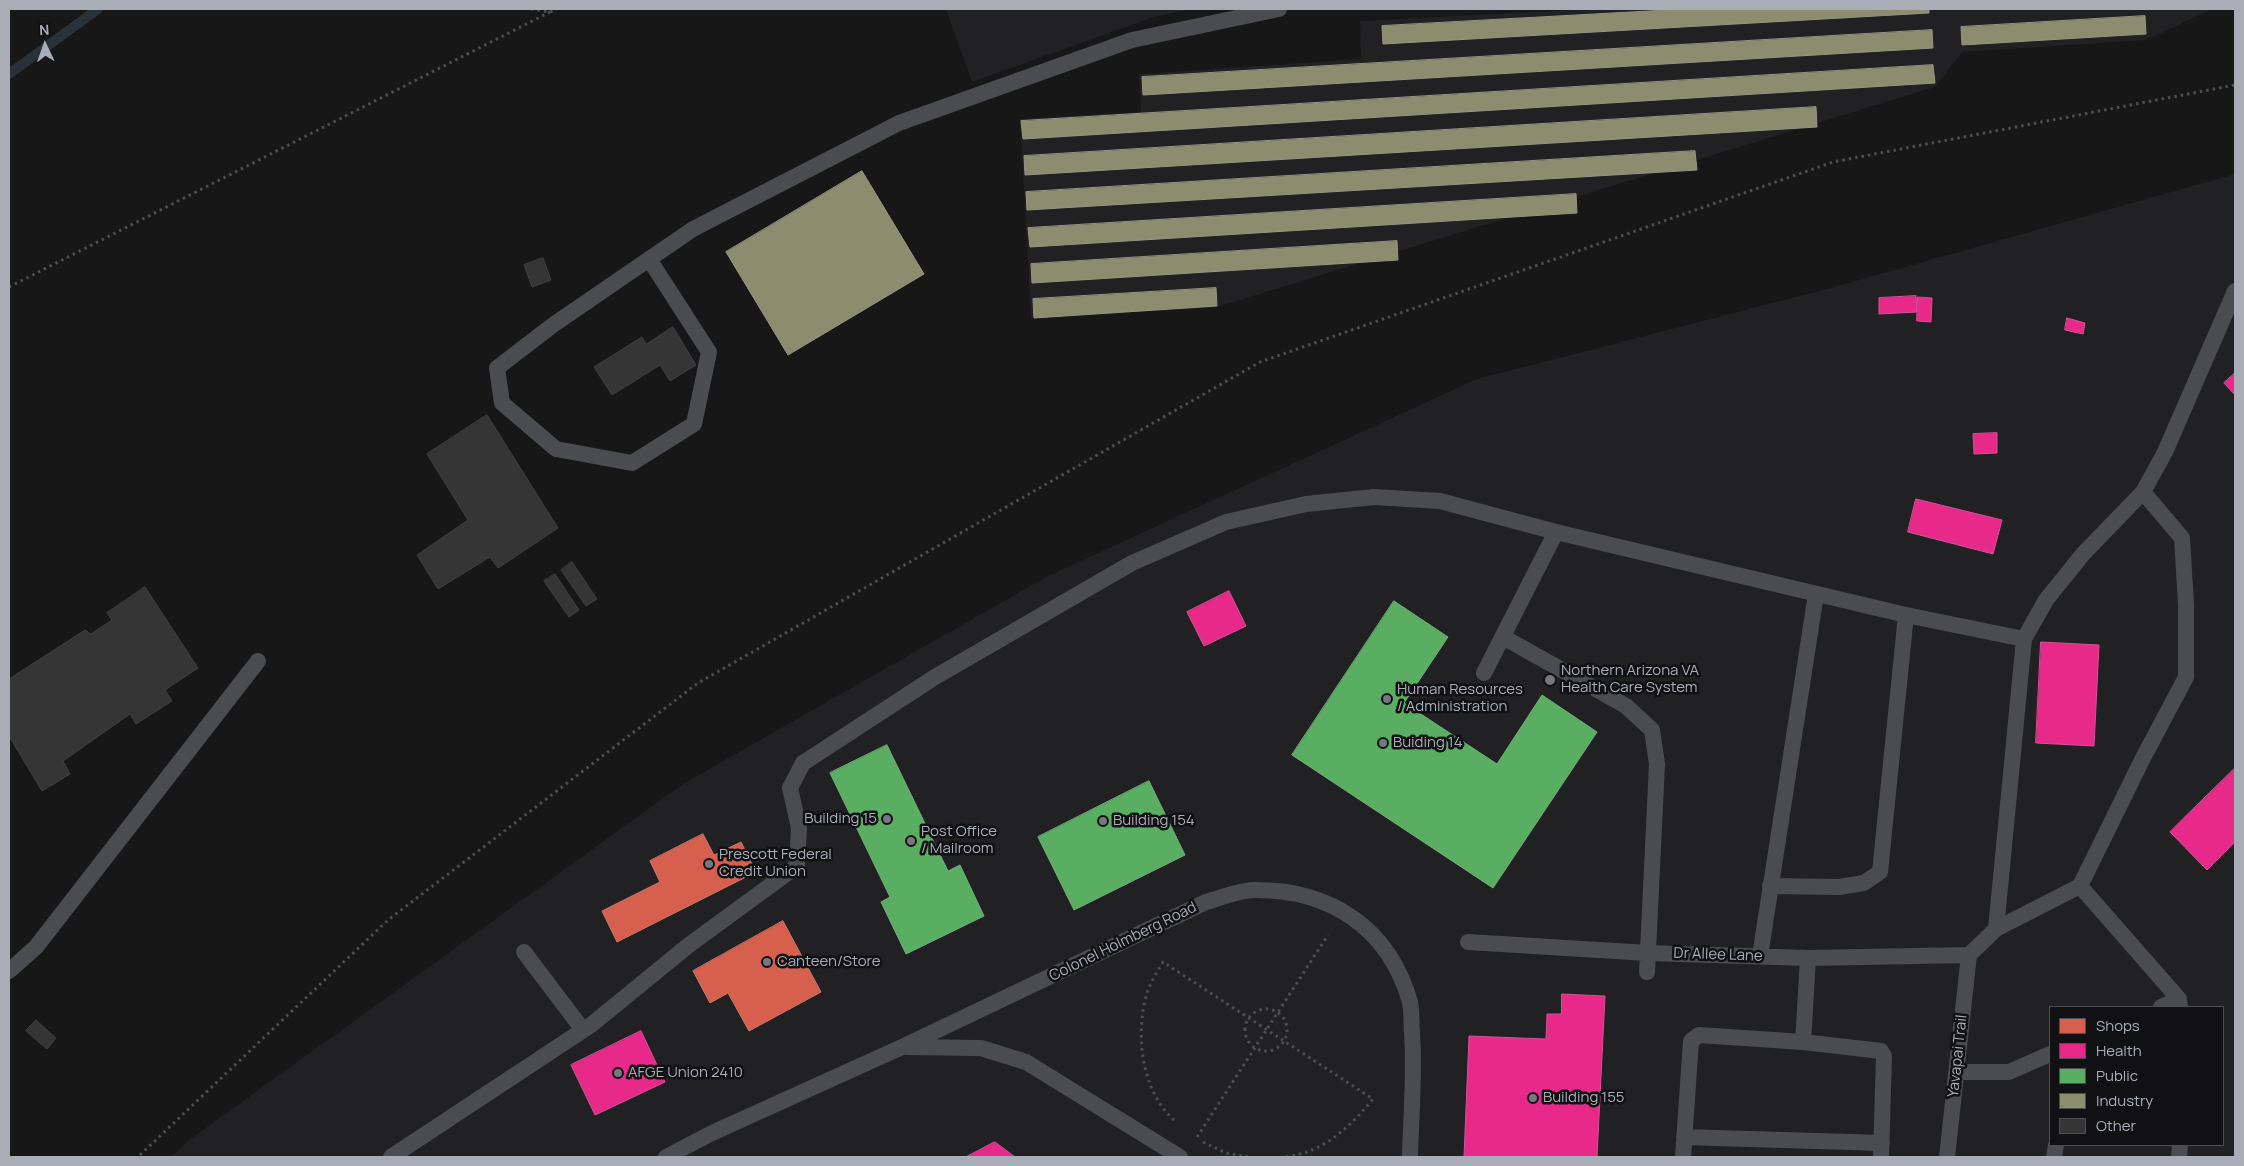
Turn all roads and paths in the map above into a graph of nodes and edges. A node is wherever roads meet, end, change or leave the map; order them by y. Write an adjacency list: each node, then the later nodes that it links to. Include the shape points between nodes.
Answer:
1 (531, 9): 4 (path)
2 (556, 9): 4 (path)
3 (1280, 9): 6 (lane, via 1132,40 899,122 693,229)
4 (550, 12): 7 (path)
5 (2235, 85): 46 (path, via 1833,162 1260,362 698,683 388,920)
6 (649, 259): 6 (lane, via 709,352 694,424 632,463 556,449 502,403 497,368)
7 (9, 288)
8 (2235, 290): 9 (lane, via 2165,452)
9 (2143, 492): 14 (lane, via 2064,577 2046,600); 18 (lane, via 2182,538 2186,677)
10 (1556, 532): 11 (lane); 13 (lane); 34 (lane, via 1440,501 1374,497 1306,504 1226,522 1132,563 936,677 804,763 790,788 799,828 797,866 689,945)
11 (1816, 594): 12 (lane); 17 (lane)
12 (1906, 615): 14 (lane); 17 (lane, via 1880,872 1864,883 1839,887)
13 (1503, 637): 16 (lane); 23 (lane, via 1626,706 1652,730 1657,764)
14 (2024, 639): 20 (lane)
15 (258, 660): 27 (lane, via 36,947)
16 (1484, 673)
17 (1770, 886): 25 (lane)
18 (2080, 886): 20 (lane); 29 (lane)
19 (1332, 928): 31 (path)
20 (1996, 929): 24 (lane)
21 (1468, 942): 23 (lane, Dr Allee Lane)
22 (524, 952): 34 (lane)
23 (1648, 953): 25 (lane, Dr Allee Lane); 28 (lane)
24 (1969, 955): 26 (lane, Dr Allee Lane); 40 (lane, Yavapai Trail)
25 (1760, 956): 26 (lane, Dr Allee Lane)
26 (1808, 958): 36 (lane)
27 (9, 971)
28 (1647, 972)
29 (2180, 1003): 30 (lane)
30 (2166, 1006)
31 (1278, 1013): 32 (path, via 1266,1009); 33 (path); 35 (path, via 1286,1022)
32 (1250, 1018): 33 (path); 38 (path, via 1245,1030); 41 (path, via 1163,962 1147,992 1140,1024 1142,1057 1152,1089)
33 (1267, 1029): 35 (path); 38 (path)
34 (583, 1030): 47 (lane)
35 (1284, 1040): 38 (path, via 1268,1051); 51 (path, via 1372,1099 1351,1125 1324,1144)
36 (1803, 1042): 43 (lane, via 1699,1035 1691,1040); 45 (lane, via 1881,1052 1884,1056)
37 (902, 1047): 48 (lane, Colonel Holmberg Road); 49 (lane, via 981,1048 1026,1062); 52 (lane, Colonel Holmberg Road, via 1206,902 1252,890 1299,893 1343,910 1370,931 1391,957 1410,1003 1413,1053)
38 (1255, 1047): 44 (path)
39 (2049, 1054): 40 (lane, via 2009,1072)
40 (1957, 1072): 54 (lane, Yavapai Trail)
41 (1177, 1122)
42 (1190, 1133): 44 (path)
43 (1684, 1137): 45 (lane); 53 (lane)
44 (1196, 1139): 50 (path, via 1226,1153)
45 (1881, 1150)
46 (140, 1155)
47 (391, 1157)
48 (666, 1157)
49 (1180, 1157)
50 (1248, 1157)
51 (1283, 1157)
52 (1410, 1157)
53 (1683, 1157)
54 (1947, 1157)

